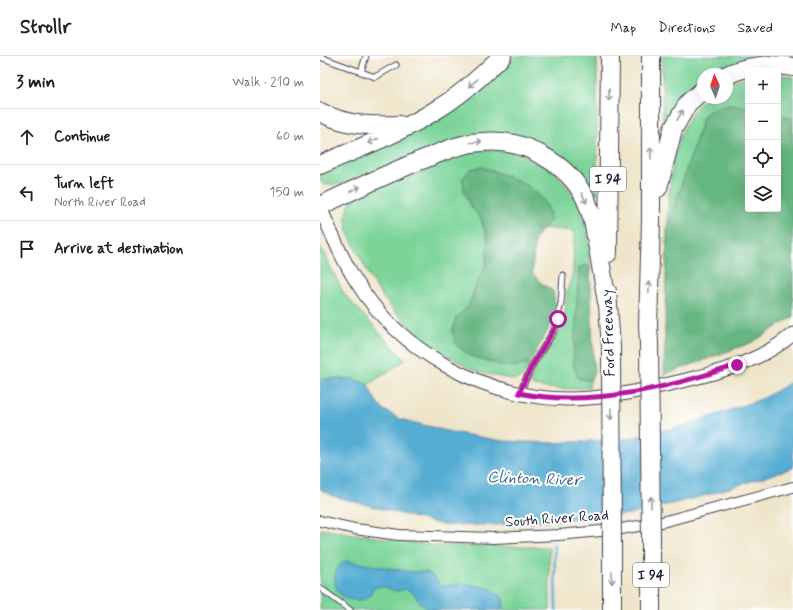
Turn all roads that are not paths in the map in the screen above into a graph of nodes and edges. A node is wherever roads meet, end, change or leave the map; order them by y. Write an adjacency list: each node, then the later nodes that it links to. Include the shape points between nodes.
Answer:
1 (366, 56): 8 (lane)
2 (502, 56): 12 (highway, one-way to 12, via 456,97)
3 (610, 56): 17 (highway, Ford Freeway / I 94, one-way to 17)
4 (651, 56): 15 (highway, I 94, one-way to 4)
5 (320, 58): 8 (lane)
6 (396, 65): 8 (lane, via 376,77)
7 (793, 67): 9 (highway, via 762,66)
8 (361, 72)
9 (733, 72)
10 (697, 95): 15 (highway, one-way to 10, via 673,129 688,103)
11 (320, 112): 12 (highway, via 340,121 358,125)
12 (409, 125): 13 (highway, one-way to 13)
13 (320, 165)
14 (320, 207): 17 (highway, one-way to 17, via 375,179 461,145 484,141 511,143 550,160 573,178 594,222); 19 (street, via 355,280 387,321 447,367 482,383)
15 (651, 220): 25 (highway, I 94, one-way to 15, bridge, via 648,326)
16 (563, 275): 19 (lane, via 561,303 554,330)
17 (607, 302): 24 (highway, Ford Freeway / I 94, one-way to 24, bridge, via 610,347)
18 (793, 334): 19 (street, via 767,351 737,365 712,374 637,392 567,399)
19 (519, 393)
20 (793, 487): 21 (street, South River Road, via 662,522 559,535 494,538 399,535)
21 (320, 521)
22 (320, 588): 23 (lane)
23 (350, 610)
24 (612, 610)
25 (651, 610)

